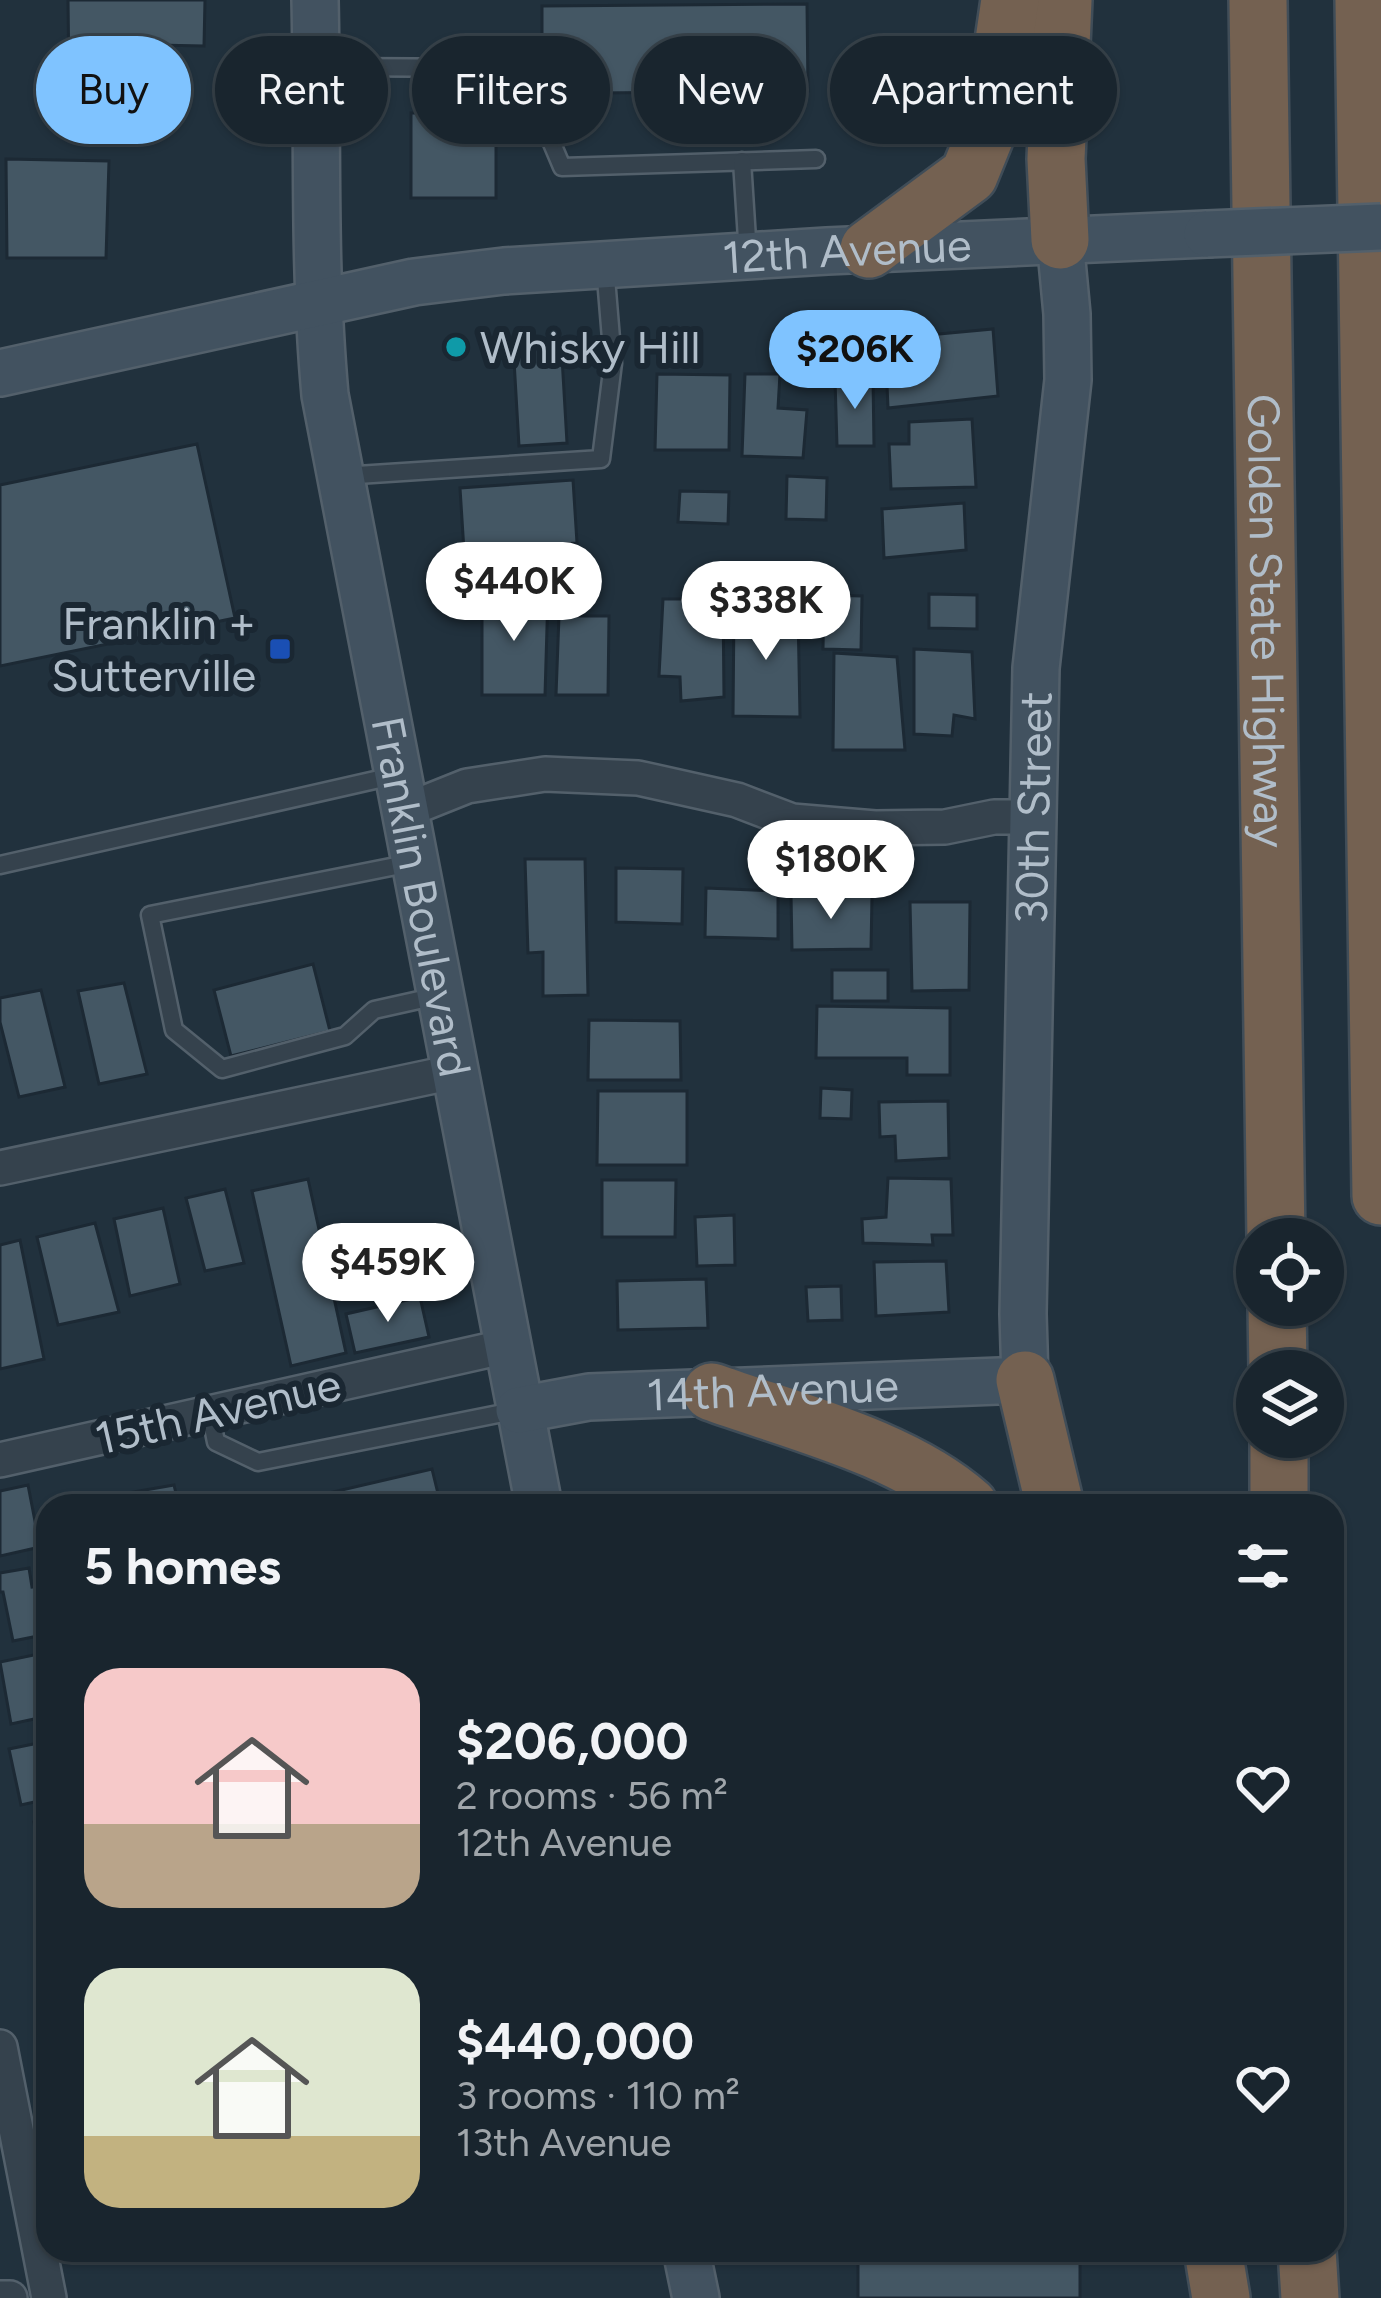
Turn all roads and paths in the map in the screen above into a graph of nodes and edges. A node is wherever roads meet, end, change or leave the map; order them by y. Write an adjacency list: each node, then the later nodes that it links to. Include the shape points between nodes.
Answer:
1 (316, 0): 6 (main road, Franklin Boulevard)
2 (1010, 0): 13 (highway, via 993,116 969,176)
3 (1063, 0): 12 (highway)
4 (1258, 0): 27 (highway, Golden State Highway)
5 (1364, 0): 26 (highway)
6 (317, 36)
7 (388, 67): 10 (lane, via 520,68 562,167)
8 (317, 144): 16 (main road, Franklin Boulevard)
9 (816, 159): 10 (lane)
10 (742, 161): 14 (lane)
11 (1381, 226): 12 (main road, 12th Avenue, bridge)
12 (1060, 240): 13 (main road, 12th Avenue); 20 (main road, 30th Street, via 1068,380 1036,668)
13 (868, 249): 14 (main road, 12th Avenue)
14 (748, 255): 15 (main road, 12th Avenue)
15 (605, 265): 16 (main road, 12th Avenue, via 414,282); 18 (lane, via 613,364 601,459)
16 (317, 303): 17 (main road, 12th Avenue); 18 (main road, Franklin Boulevard)
17 (0, 373)
18 (341, 476): 19 (main road, Franklin Boulevard)
19 (404, 792): 20 (street, via 545,775 638,778 792,821 946,827); 21 (main road, Franklin Boulevard); 22 (lane)
20 (1034, 817): 29 (main road, 30th Street)
21 (418, 862): 23 (main road, Franklin Boulevard); 23 (lane, via 150,915 174,1030 222,1069 345,1036 374,1010)
22 (0, 866)
23 (443, 995): 24 (main road, Franklin Boulevard)
24 (458, 1071): 25 (street); 28 (main road, Franklin Boulevard)
25 (0, 1168)
26 (1381, 1196)
27 (1276, 1218)
28 (507, 1346): 31 (main road, Franklin Boulevard); 32 (street, 15th Avenue)
29 (1025, 1380): 30 (main road, 14th Avenue); 37 (highway)
30 (712, 1392): 31 (main road, 14th Avenue, via 589,1397); 36 (highway, via 886,1455)
31 (519, 1410): 32 (lane, via 258,1462 216,1442); 35 (main road, Franklin Boulevard)
32 (210, 1412): 34 (street, 15th Avenue)
33 (1279, 1458): 38 (highway)
34 (0, 1460)
35 (536, 1494)
36 (956, 1494)
37 (1052, 1494)
38 (1280, 1494)
39 (0, 2047): 40 (street)
40 (36, 2231)
41 (42, 2262): 47 (street)
42 (691, 2262): 48 (main road)
43 (1215, 2262): 49 (highway)
44 (1308, 2262): 50 (highway)
45 (0, 2298): 46 (street)
46 (10, 2298)
47 (49, 2298)
48 (696, 2298)
49 (1222, 2298)
50 (1310, 2298)

